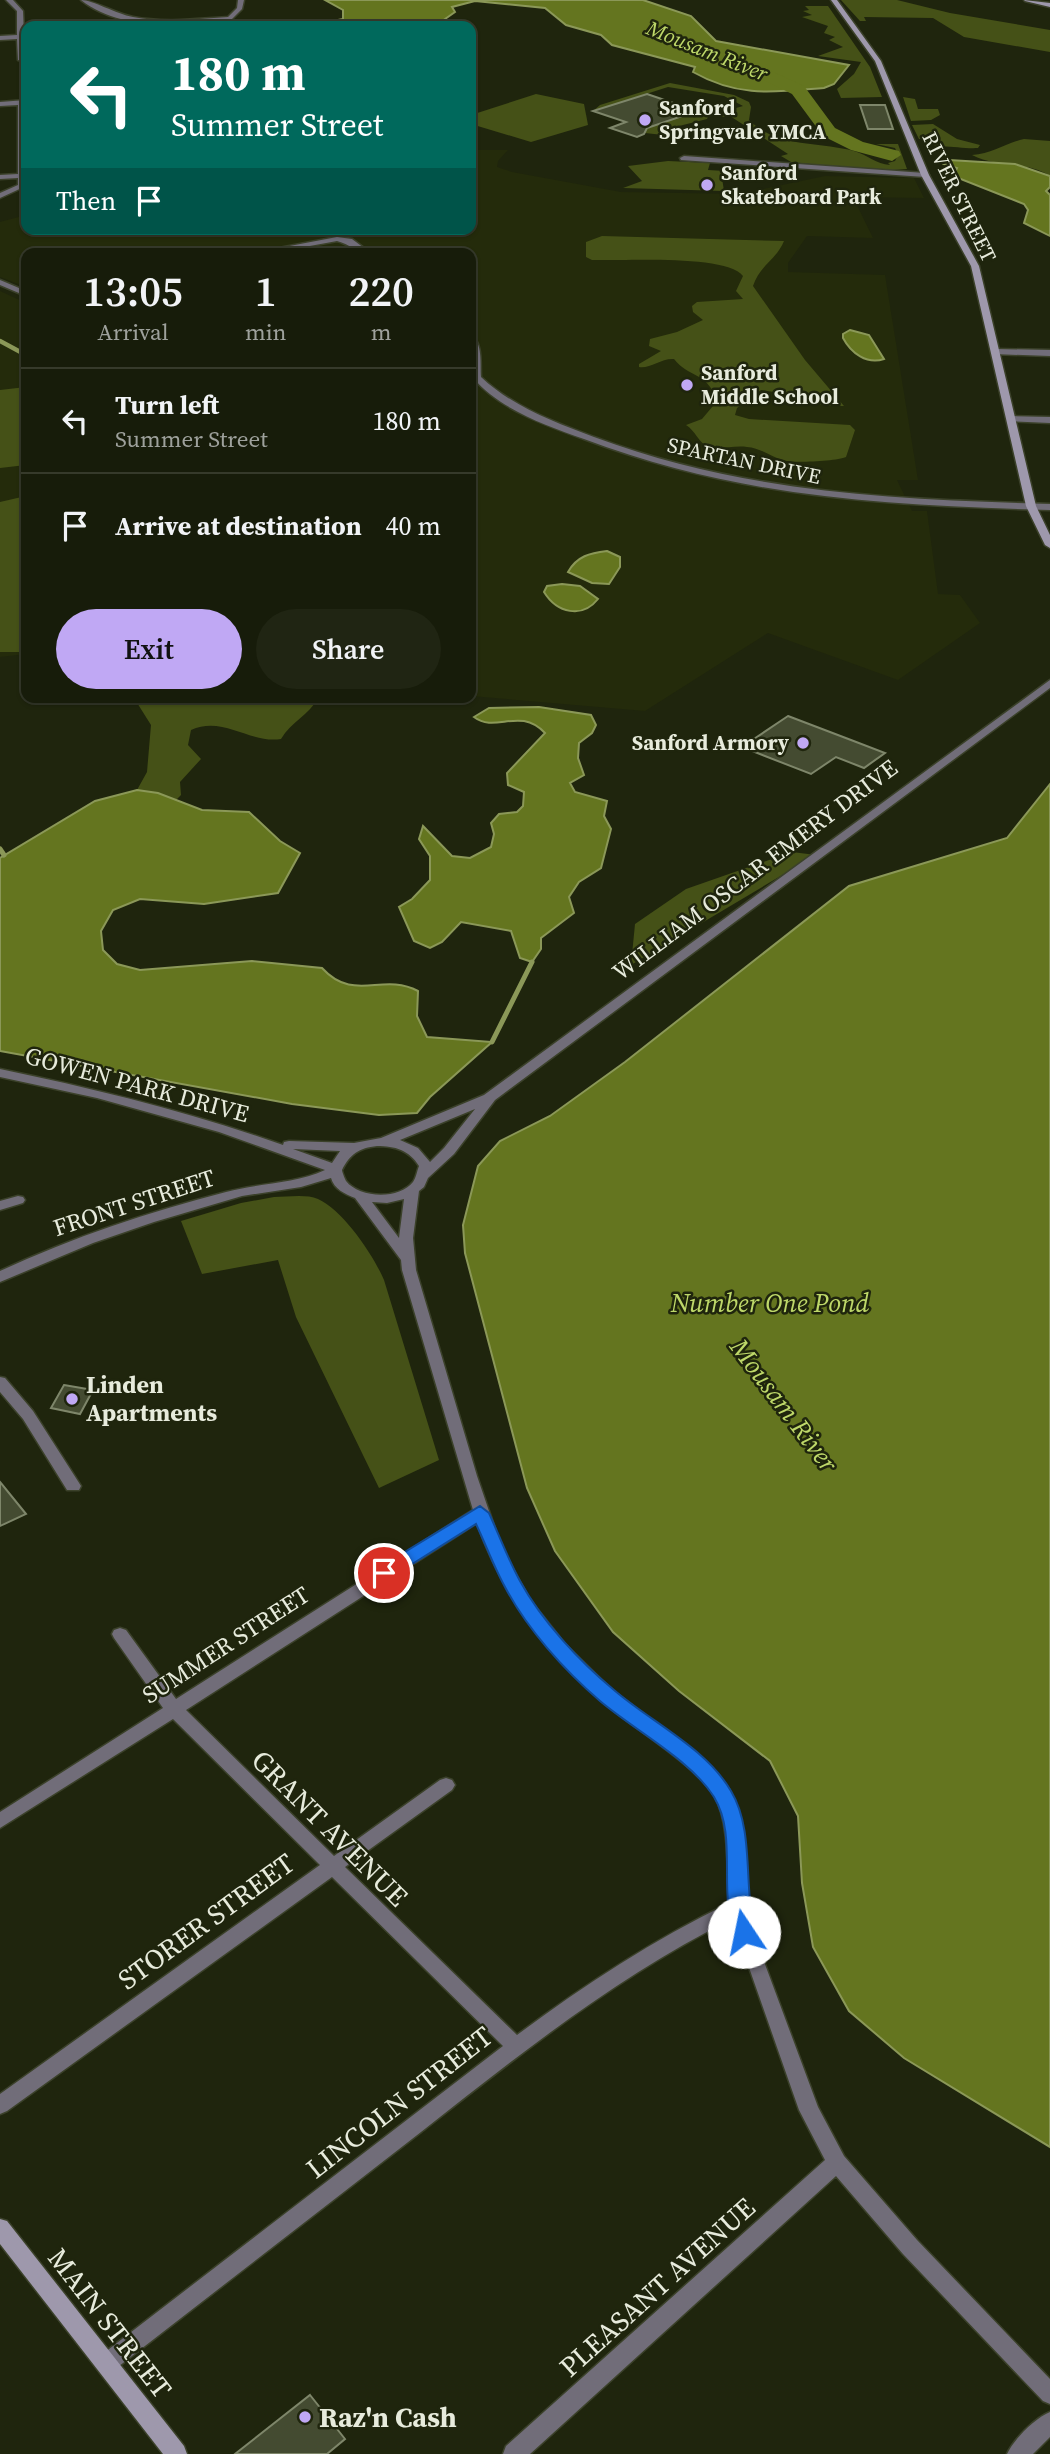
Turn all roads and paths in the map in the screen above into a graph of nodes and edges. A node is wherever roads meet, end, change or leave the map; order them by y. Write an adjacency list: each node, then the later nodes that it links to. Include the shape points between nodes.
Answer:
1 (9, 0): 8 (street)
2 (84, 0): 7 (street, via 135,19)
3 (242, 0): 7 (street)
4 (834, 0): 15 (street, RIVER STREET, via 878,61)
5 (1027, 0): 6 (street)
6 (1050, 5)
7 (231, 19): 9 (street)
8 (21, 21)
9 (228, 21)
10 (21, 37): 11 (street)
11 (0, 38)
12 (21, 102): 13 (street)
13 (0, 104)
14 (684, 158): 15 (street)
15 (925, 175): 24 (street, RIVER STREET, via 975,266)
16 (21, 176): 17 (street)
17 (0, 177)
18 (21, 189): 19 (street)
19 (0, 196)
20 (285, 248): 21 (street, via 337,239)
21 (360, 248)
22 (0, 282): 23 (street)
23 (21, 292)
24 (996, 352): 25 (street); 27 (street, RIVER STREET)
25 (1050, 354)
26 (476, 380): 29 (street, SPARTAN DRIVE, via 495,396 575,433 632,455 715,476 883,502)
27 (1010, 419): 28 (street); 29 (street, RIVER STREET)
28 (1050, 420)
29 (1031, 506): 30 (street, SPARTAN DRIVE); 31 (street, RIVER STREET)
30 (1050, 507)
31 (1050, 545)
32 (1050, 683): 34 (street, WILLIAM OSCAR EMERY DRIVE)
33 (0, 1073): 35 (street, GOWEN PARK DRIVE, via 99,1094)
34 (489, 1098): 36 (street, WILLIAM OSCAR EMERY DRIVE); 39 (street, WILLIAM OSCAR EMERY DRIVE)
35 (263, 1142): 37 (street, GOWEN PARK DRIVE); 38 (street, GOWEN PARK DRIVE)
36 (383, 1142): 37 (street); 39 (street, via 414,1150 426,1166)
37 (358, 1147): 38 (street, via 339,1158)
38 (335, 1170): 40 (street, FRONT STREET, via 315,1180); 42 (street, via 338,1183)
39 (425, 1175): 41 (street)
40 (286, 1184): 42 (street, FRONT STREET); 46 (street, FRONT STREET, via 239,1192 164,1216 66,1248)
41 (412, 1190): 42 (street, via 391,1198); 45 (street)
42 (355, 1195): 45 (street)
43 (18, 1200): 44 (street)
44 (0, 1206)
45 (407, 1258): 49 (street)
46 (0, 1277)
47 (0, 1382): 48 (street, via 28,1415)
48 (73, 1486)
49 (480, 1513): 51 (street, SUMMER STREET); 55 (street, via 513,1586 559,1648 606,1695 701,1768 723,1794 733,1827)
50 (120, 1634): 51 (street, GRANT AVENUE)
51 (173, 1708): 53 (street, SUMMER STREET); 54 (street, GRANT AVENUE)
52 (446, 1784): 54 (street, STORER STREET)
53 (0, 1821)
54 (331, 1866): 56 (street, GRANT AVENUE); 57 (street, STORER STREET)
55 (738, 1907): 56 (street, LINCOLN STREET, via 626,1968); 58 (street, via 802,2091)
56 (516, 2047): 60 (street, LINCOLN STREET)
57 (0, 2105)
58 (837, 2162): 61 (street, via 910,2247); 64 (street, PLEASANT AVENUE)
59 (0, 2228): 60 (street, MAIN STREET)
60 (107, 2363): 63 (street, MAIN STREET)
61 (1050, 2394)
62 (1050, 2422): 65 (street)
63 (176, 2454)
64 (514, 2454)
65 (1018, 2454)

